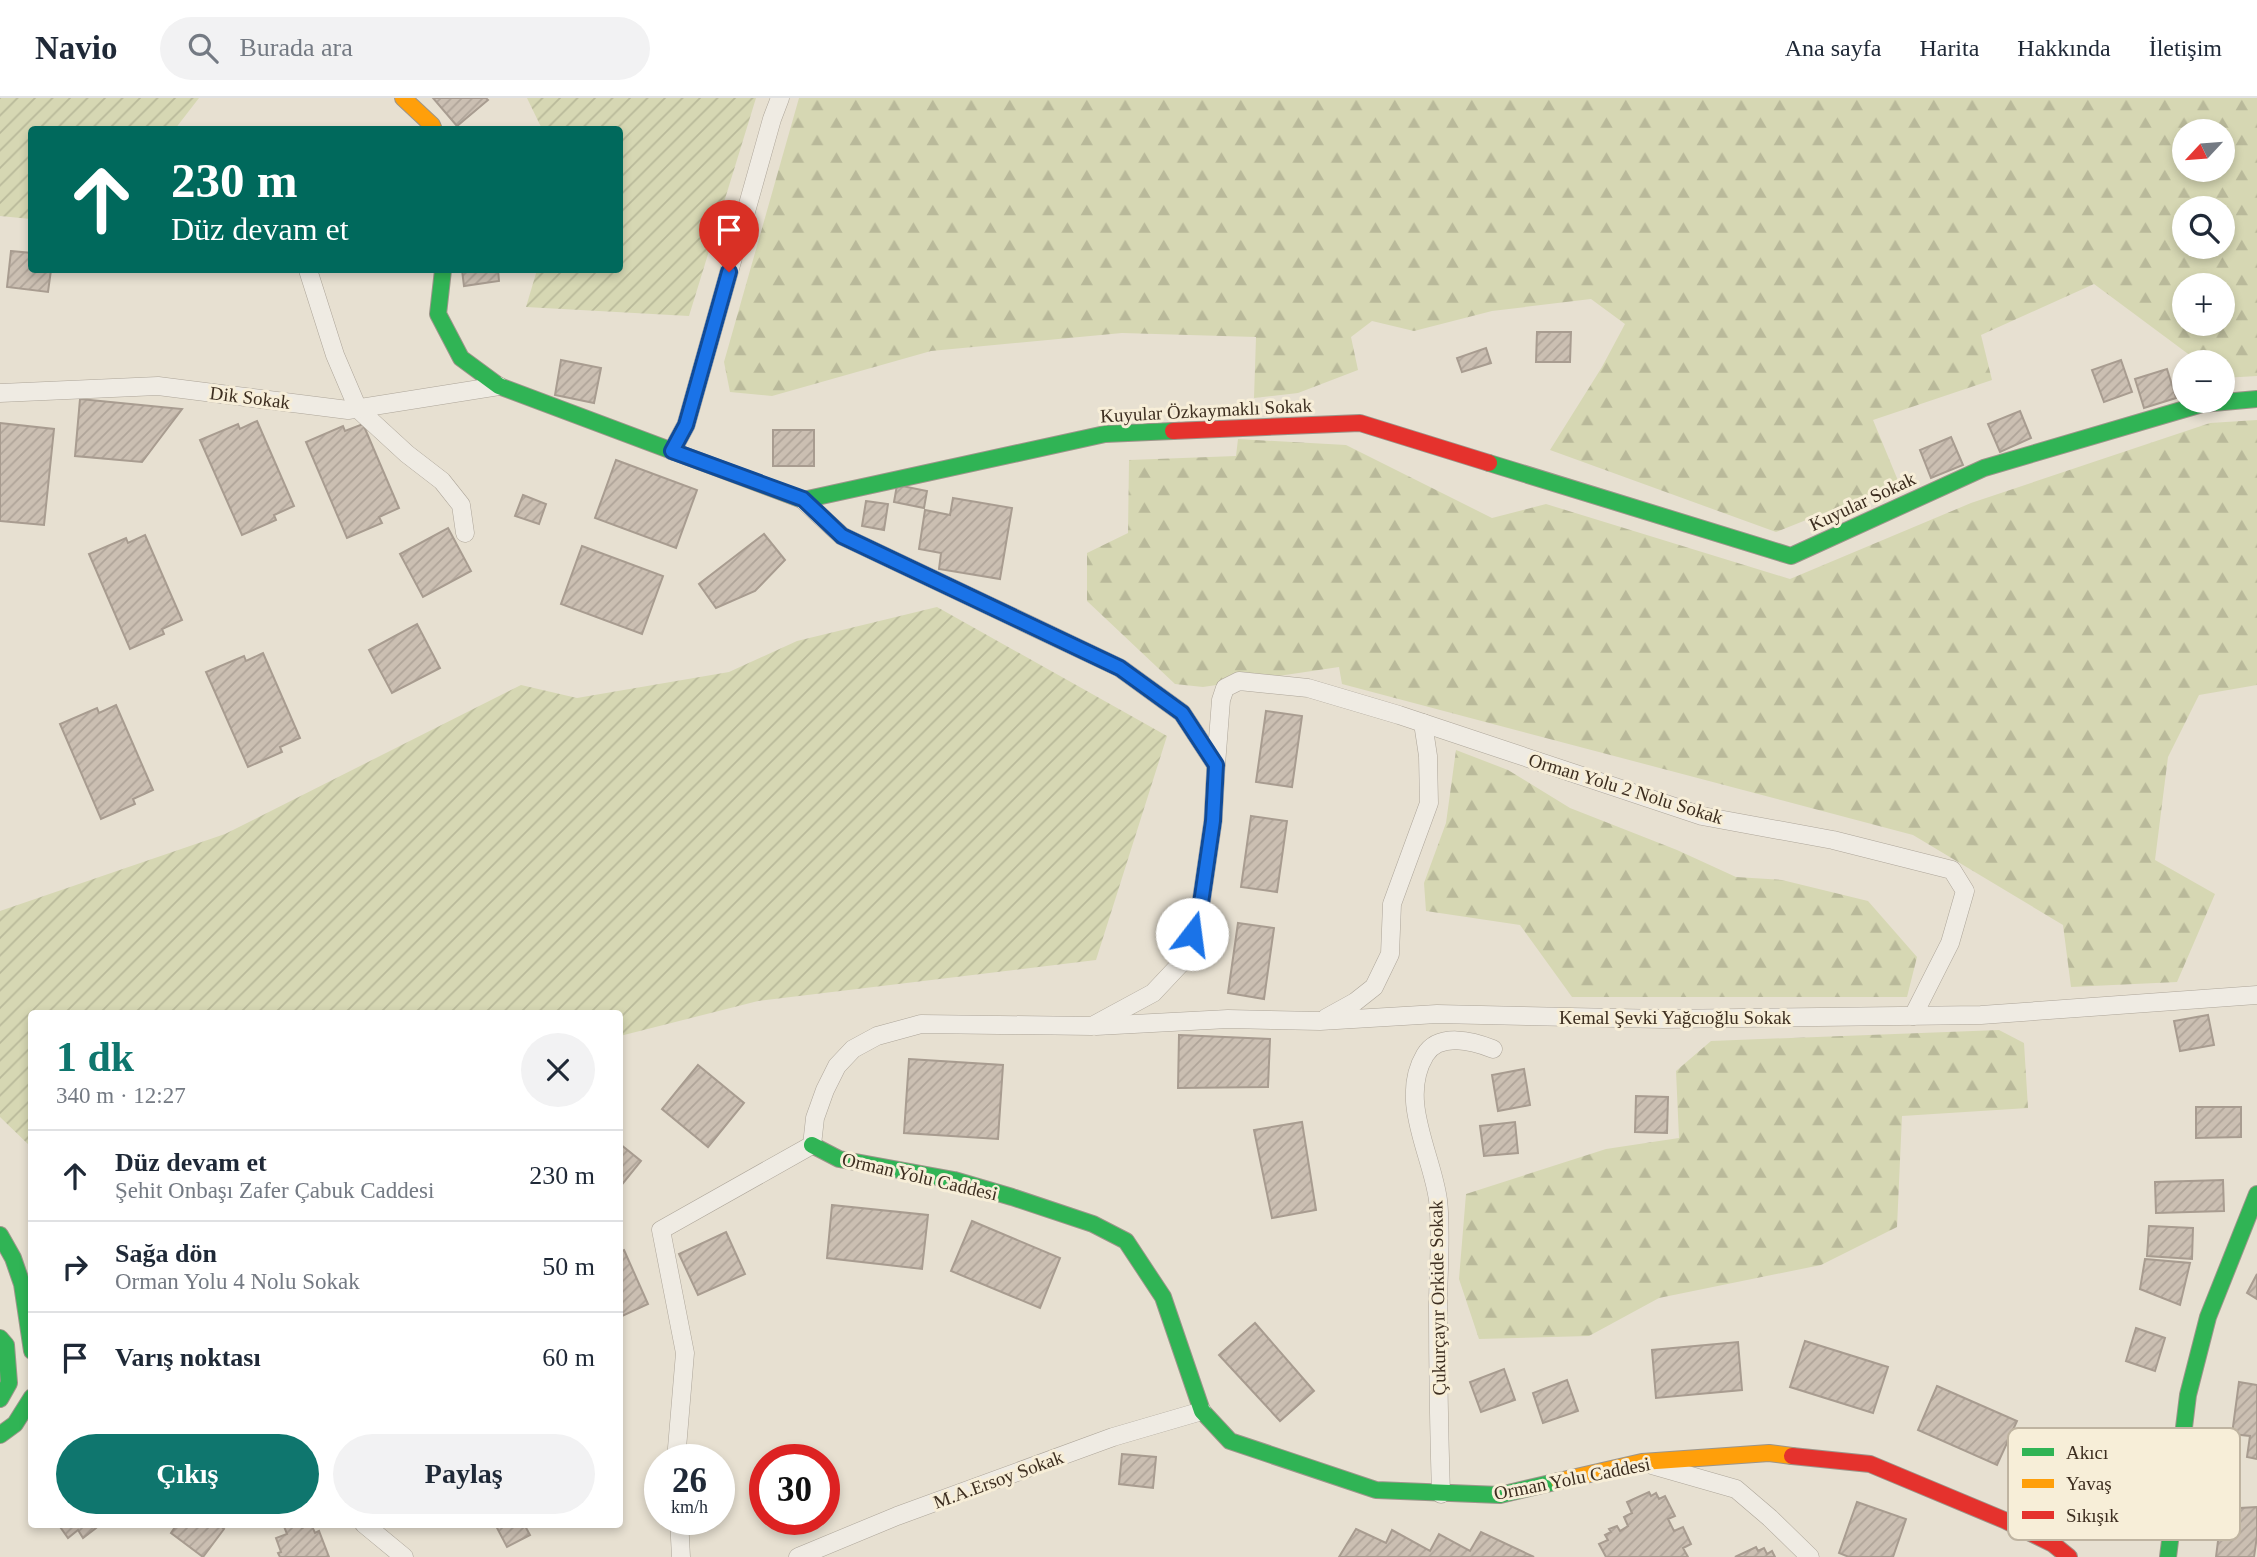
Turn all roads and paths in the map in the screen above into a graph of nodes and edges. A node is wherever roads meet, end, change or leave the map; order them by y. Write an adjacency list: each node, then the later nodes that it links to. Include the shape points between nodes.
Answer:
1 (403, 98): 3 (street)
2 (780, 98): 10 (street, via 686,425)
3 (432, 126)
4 (310, 273): 9 (street, via 335,355)
5 (443, 273): 6 (street, via 438,314 461,358)
6 (499, 386): 9 (street, Dik Sokak); 10 (street)
7 (0, 393): 9 (street, Dik Sokak, via 158,386)
8 (2257, 399): 11 (street, Kuyular Sokak, via 2202,404 1984,468 1791,556)
9 (358, 409): 13 (street, via 442,481 461,505)
10 (672, 451): 12 (street)
11 (1486, 462): 12 (street, Kuyular Özkaymaklı Sokak, via 1360,423 1105,434)
12 (803, 499): 15 (street, via 842,536 1120,668 1182,713)
13 (465, 533)
14 (1423, 723): 15 (street, Orman Yolu 2 Nolu Sokak, via 1308,688 1239,681 1225,688 1221,700); 17 (street, Orman Yolu 2 Nolu Sokak, via 1702,816 1833,840 1952,870 1965,891 1950,943); 18 (street, via 1429,803 1392,904 1390,954 1374,986)
15 (1216, 765): 19 (street, via 1200,910 1185,958 1153,993)
16 (2257, 995): 17 (street, Kemal Şevki Yağcıoğlu Sokak)
17 (1913, 1016): 18 (street, Kemal Şevki Yağcıoğlu Sokak, via 1663,1019 1437,1014)
18 (1320, 1021): 19 (street, Kemal Şevki Yağcıoğlu Sokak, via 1228,1018)
19 (1092, 1026): 21 (street, via 921,1024 877,1036 853,1049 837,1066 821,1099)
20 (1493, 1049): 33 (street, Çukurçayır Orkide Sokak, via 1471,1040 1440,1043 1426,1054 1416,1079 1417,1119 1438,1200)
21 (812, 1144): 28 (street, Orman Yolu Caddesi, via 839,1159 954,1180 1012,1197 1093,1224 1126,1241 1163,1297); 31 (street, via 661,1230 685,1353)
22 (2257, 1194): 29 (street, via 2208,1317)
23 (0, 1235): 24 (street, via 8,1248 16,1288 26,1301)
24 (28, 1336)
25 (0, 1338): 26 (street, via 6,1345 9,1383)
26 (0, 1399)
27 (28, 1403): 30 (street, via 15,1424)
28 (1202, 1411): 33 (street, Orman Yolu Caddesi, via 1230,1441 1314,1471 1376,1490); 40 (street, M.A.Ersoy Sokak, via 1113,1437)
29 (2186, 1428)
30 (0, 1434)
31 (677, 1444)
32 (1642, 1462): 33 (street, Orman Yolu Caddesi, via 1500,1495); 34 (street, Orman Yolu Caddesi, via 1769,1453 1870,1464); 41 (street, via 1736,1489)
33 (1441, 1494)
34 (2008, 1522)
35 (369, 1528): 38 (street)
36 (680, 1535): 39 (street)
37 (2045, 1540): 42 (street, Orman Yolu Caddesi)
38 (404, 1557)
39 (681, 1557)
40 (798, 1557)
41 (1810, 1557)
42 (2068, 1557)

